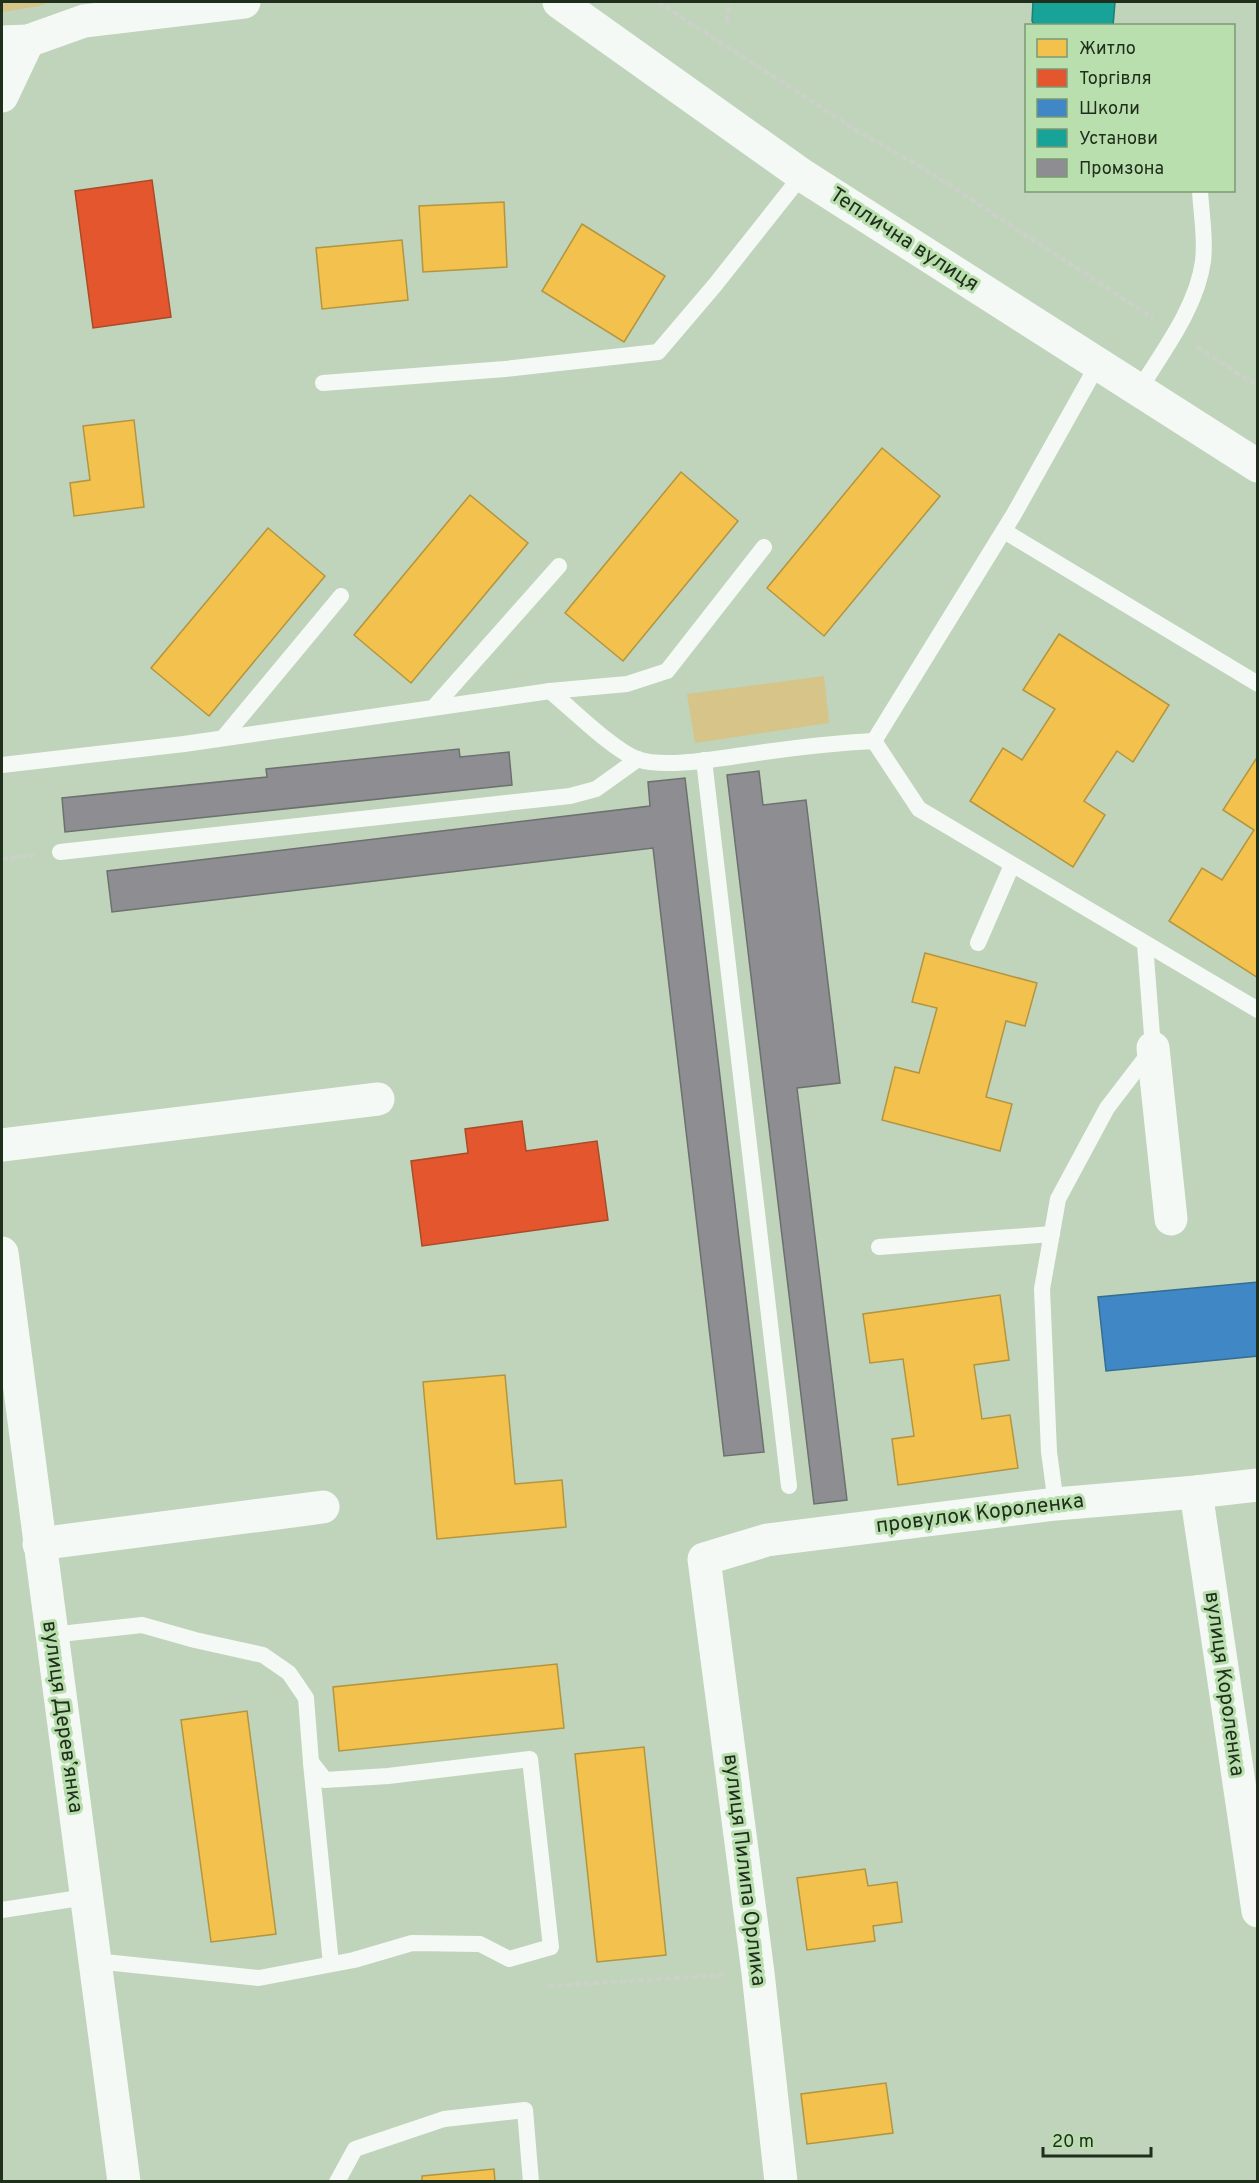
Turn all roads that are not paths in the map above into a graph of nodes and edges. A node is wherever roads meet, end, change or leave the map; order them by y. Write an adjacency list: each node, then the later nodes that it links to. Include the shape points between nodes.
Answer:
1 (244, 2): 3 (street)
2 (559, 2): 6 (street, Теплична вулиця)
3 (96, 11): 4 (street)
4 (15, 42): 5 (street)
5 (2, 96)
6 (802, 175): 8 (street, Теплична вулиця); 9 (lane, via 658,352)
7 (1200, 192): 10 (lane, via 1202,266 1190,302)
8 (1098, 364): 10 (street, Теплична вулиця); 12 (lane)
9 (323, 383)
10 (1139, 390): 11 (street, Теплична вулиця)
11 (1257, 466)
12 (1004, 531): 16 (lane); 20 (lane)
13 (764, 547): 17 (lane, via 667,672 627,684)
14 (559, 566): 18 (lane)
15 (341, 596): 19 (lane)
16 (1257, 684)
17 (550, 691): 18 (lane); 21 (lane, via 620,750)
18 (434, 707): 19 (lane)
19 (224, 738): 23 (lane)
20 (874, 741): 22 (lane); 25 (lane, via 919,809)
21 (638, 759): 22 (lane); 24 (lane, via 596,789 570,796)
22 (704, 760): 37 (lane)
23 (2, 765)
24 (60, 852)
25 (1012, 865): 26 (lane); 27 (lane)
26 (978, 943)
27 (1145, 944): 28 (lane); 29 (lane)
28 (1257, 1011)
29 (1153, 1048): 32 (street); 33 (lane, via 1107,1108 1058,1199)
30 (378, 1099): 31 (street)
31 (2, 1145)
32 (1171, 1219)
33 (1052, 1234): 34 (lane); 39 (lane, via 1042,1289 1049,1452)
34 (879, 1247)
35 (2, 1253): 41 (street, вулиця Деревʼянка)
36 (1257, 1485): 38 (street, провулок Короленка)
37 (789, 1486)
38 (1196, 1492): 39 (street, провулок Короленка); 47 (street, вулиця Короленка)
39 (1056, 1504): 42 (street, провулок Короленка, via 767,1540)
40 (322, 1507): 41 (street)
41 (39, 1544): 43 (street, вулиця Деревʼянка)
42 (704, 1558): 53 (street, вулиця Пилипа Орлика)
43 (51, 1635): 44 (lane, via 142,1625 263,1655 289,1673 306,1698); 45 (street, вулиця Деревʼянка)
44 (311, 1762): 49 (lane); 49 (lane, via 326,1780 530,1759 551,1947 509,1959 480,1944 412,1943)
45 (86, 1897): 46 (lane); 48 (street, вулиця Деревʼянка)
46 (2, 1911)
47 (1257, 1911)
48 (95, 1962): 49 (lane, via 259,1978); 50 (street, вулиця Деревʼянка)
49 (331, 1964)
50 (124, 2181)
51 (337, 2181): 52 (lane, via 355,2149 444,2119 525,2110)
52 (531, 2181)
53 (781, 2181)

